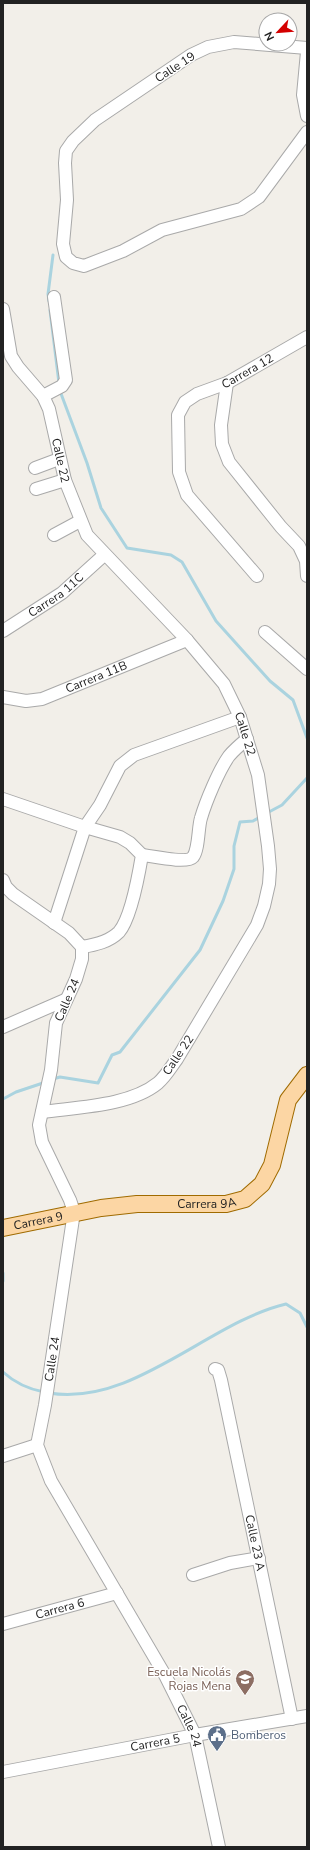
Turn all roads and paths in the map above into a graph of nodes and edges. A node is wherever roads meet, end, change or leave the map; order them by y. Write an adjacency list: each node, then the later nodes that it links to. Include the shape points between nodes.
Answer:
1 (307, 48): 4 (street, Calle 19, via 234,42 208,47 191,55 95,120 66,151 67,200 63,244 66,256 73,263 84,266 162,230 241,209 259,197)
2 (307, 52): 3 (street, via 303,96)
3 (307, 116)
4 (307, 132)
5 (54, 297): 9 (street, via 66,380 62,386)
6 (3, 309): 9 (street, Calle 22, via 11,356)
7 (307, 336): 8 (street, Carrera 12)
8 (227, 383): 17 (street, Carrera 12, via 197,394 185,402 178,415 179,472 187,495); 18 (street, via 221,425 222,444 229,462 299,546 306,561)
9 (43, 396): 10 (street, Calle 22, via 49,409)
10 (59, 459): 11 (street); 12 (street, Calle 22)
11 (35, 468)
12 (64, 480): 13 (street); 14 (street, Calle 22)
13 (36, 489)
14 (80, 521): 15 (street); 16 (street, Calle 22, via 87,535)
15 (54, 535)
16 (104, 555): 19 (street, Carrera 11C, via 62,593); 21 (street, Calle 22)
17 (257, 576)
18 (307, 576)
19 (3, 631)
20 (265, 632): 22 (street)
21 (187, 640): 23 (street, Carrera 11B, via 42,699 26,701); 24 (street, Calle 22, via 224,684)
22 (307, 669)
23 (3, 697)
24 (240, 717): 25 (street, Calle 22); 27 (street, via 134,755 120,766 100,805)
25 (247, 739): 28 (street, via 230,755 222,767 201,816 193,857 179,860); 36 (street, Calle 22, via 258,775 270,869 264,906 257,925 178,1059 157,1084 117,1102)
26 (3, 799): 27 (street)
27 (85, 827): 28 (street, via 120,837); 31 (street)
28 (142, 855): 32 (street, via 136,887 119,931 106,940)
29 (3, 880): 30 (street)
30 (8, 896): 31 (street)
31 (54, 923): 32 (street, via 69,933)
32 (82, 947): 33 (street, Calle 24, via 82,959 76,979)
33 (65, 1000): 34 (street); 36 (street, Calle 24, via 56,1022 51,1070)
34 (3, 1026)
35 (307, 1075): 37 (main road, Carrera 9A, via 288,1100 272,1165 262,1184 245,1199 226,1204 137,1204)
36 (42, 1112): 37 (street, Calle 24, via 39,1125 42,1142)
37 (74, 1212): 38 (main road, Carrera 9); 40 (street, Calle 24, via 46,1405)
38 (3, 1228)
39 (215, 1369): 42 (street, Calle 23 A, via 222,1380)
40 (37, 1445): 41 (street); 44 (street, Calle 24, via 51,1482)
41 (3, 1456)
42 (258, 1558): 43 (street, via 230,1563); 47 (street, Calle 23 A)
43 (193, 1575)
44 (117, 1593): 45 (street, Carrera 6); 48 (street, Calle 24, via 166,1677)
45 (3, 1624)
46 (307, 1716): 47 (street, Carrera 5)
47 (292, 1719): 48 (street, Carrera 5)
48 (195, 1735): 49 (street, Carrera 5); 50 (street, Calle 24)
49 (3, 1772)
50 (219, 1847)

